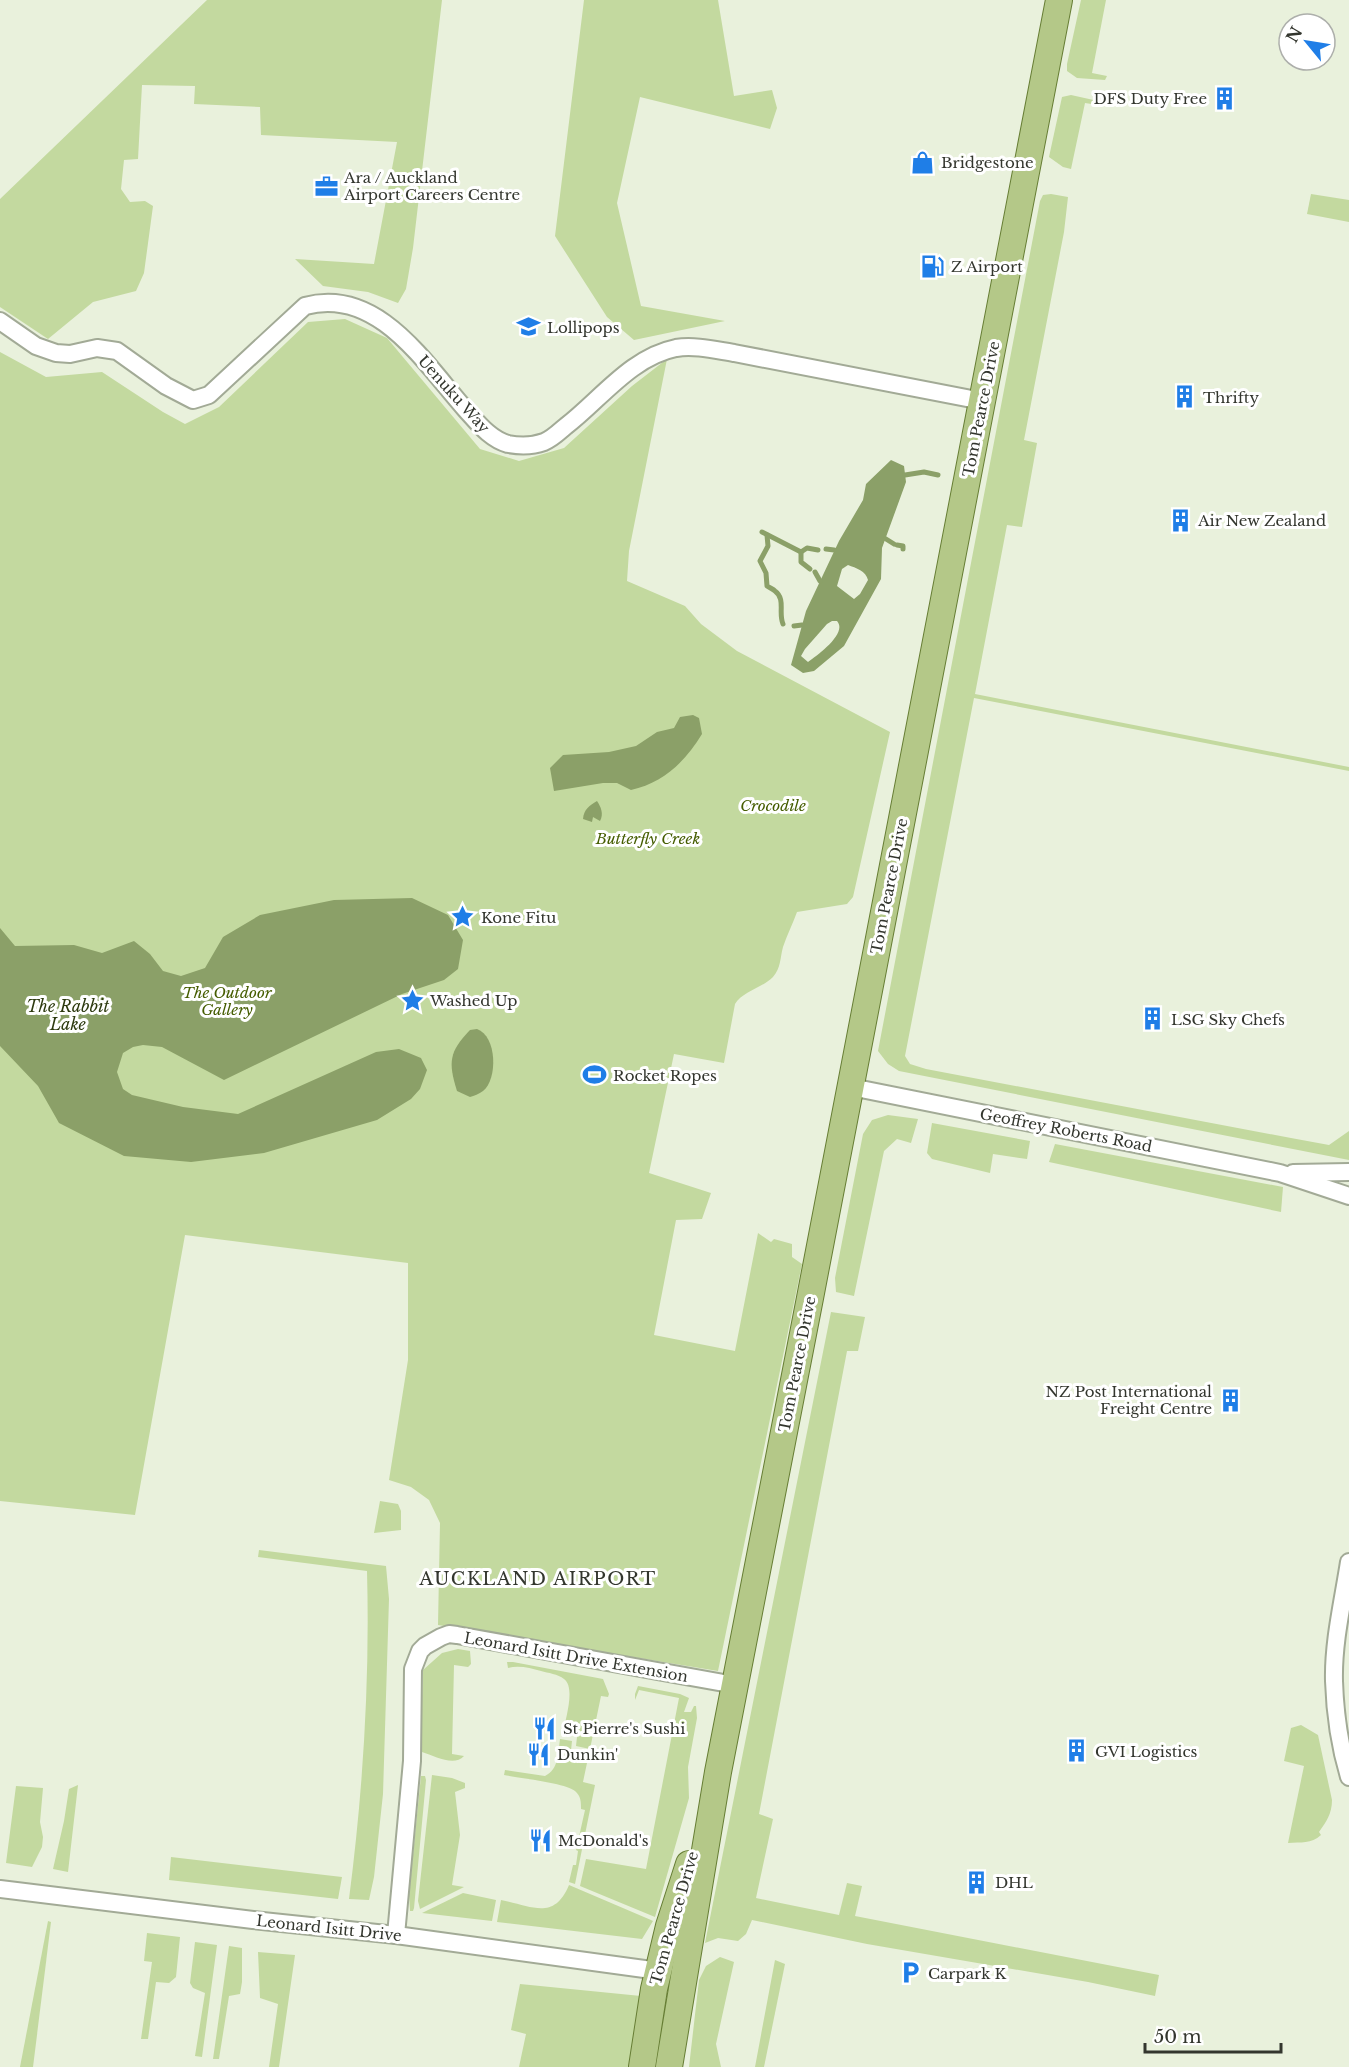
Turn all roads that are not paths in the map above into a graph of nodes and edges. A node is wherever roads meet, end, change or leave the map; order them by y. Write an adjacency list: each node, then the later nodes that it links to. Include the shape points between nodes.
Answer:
1 (1059, 0): 3 (main road, Tom Pearce Drive)
2 (0, 321): 3 (street, Uenuku Way, via 36,346 56,353 97,348 117,351 193,400 209,395 305,306 346,305 372,315 403,336 482,428 502,442 525,446 548,440 641,363 675,348 746,355)
3 (982, 401): 4 (main road, Tom Pearce Drive)
4 (851, 1087): 6 (street, Geoffrey Roberts Road); 9 (main road, Tom Pearce Drive)
5 (1349, 1172): 6 (street, Geoffrey Roberts Road)
6 (1280, 1173): 7 (street, Geoffrey Roberts Road)
7 (1349, 1196)
8 (1349, 1562): 11 (street, via 1334,1681 1342,1752)
9 (735, 1685): 10 (main road, Tom Pearce Drive); 13 (street, Leonard Isitt Drive Extension, via 457,1635 441,1636 425,1646 413,1669 412,1761)
10 (718, 1772): 14 (main road, Tom Pearce Drive); 16 (main road, Tom Pearce Drive)
11 (1349, 1777)
12 (0, 1889): 13 (street, Leonard Isitt Drive)
13 (396, 1935): 14 (street, Leonard Isitt Drive)
14 (658, 1971): 15 (main road, Tom Pearce Drive)
15 (642, 2067)
16 (669, 2067)

